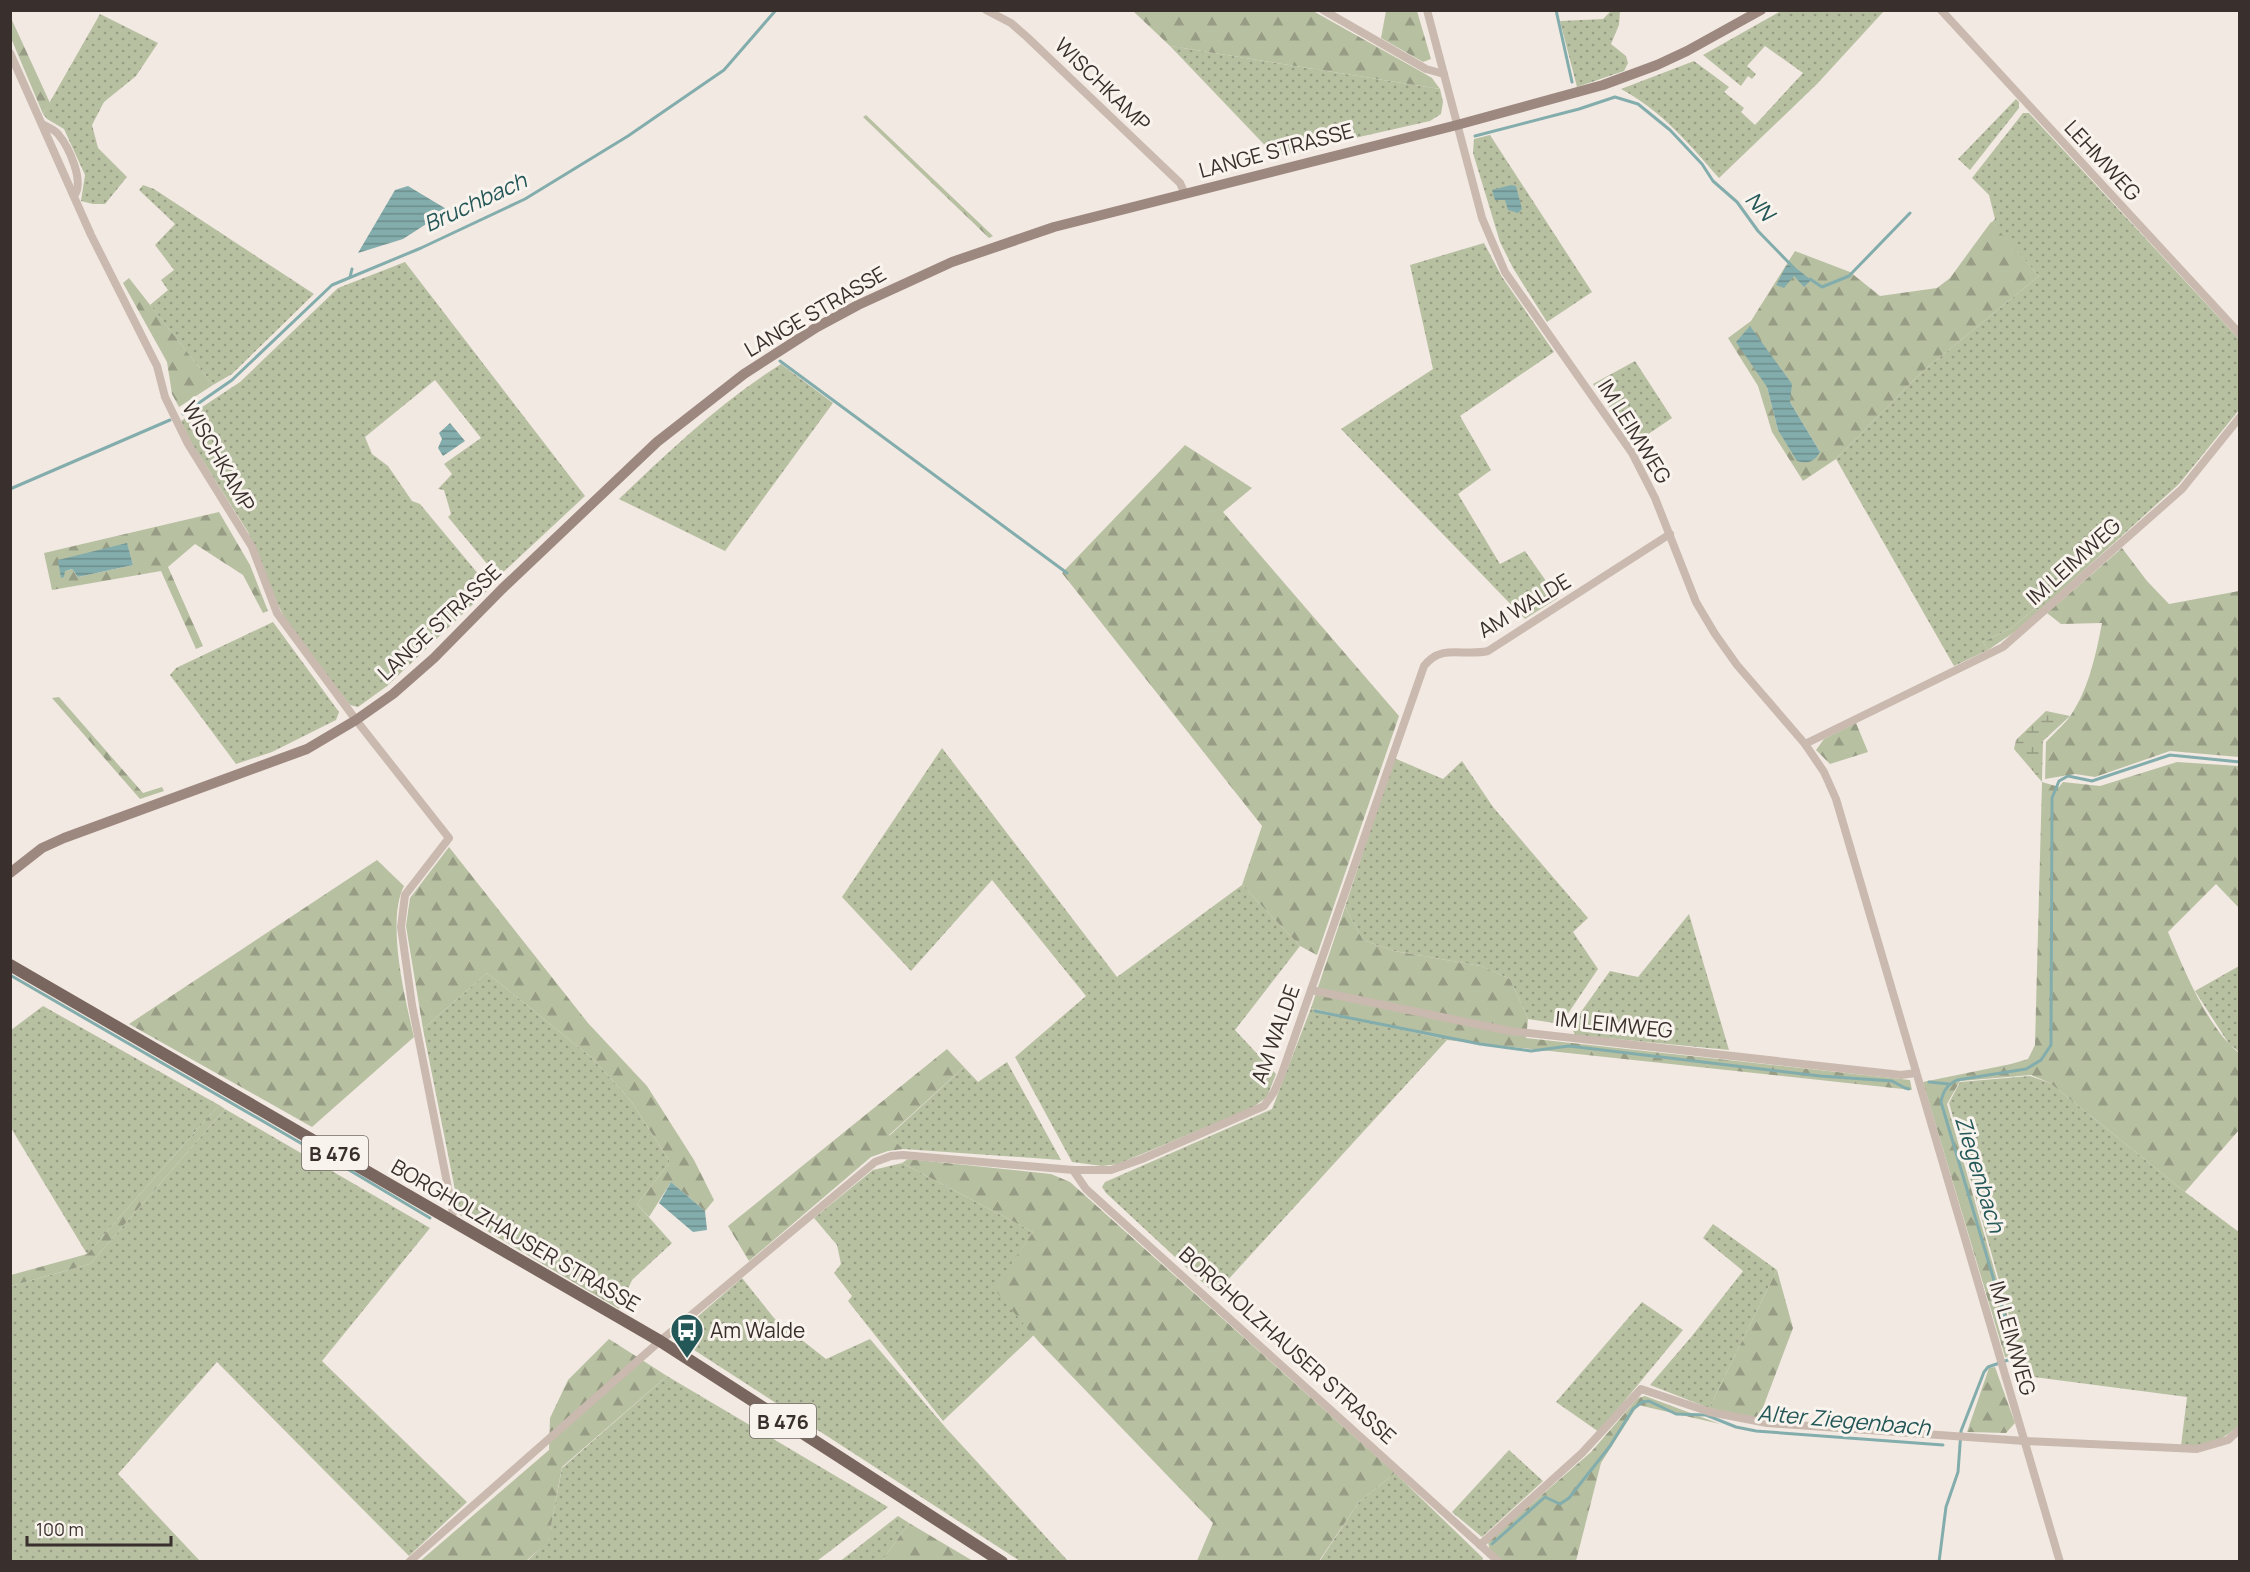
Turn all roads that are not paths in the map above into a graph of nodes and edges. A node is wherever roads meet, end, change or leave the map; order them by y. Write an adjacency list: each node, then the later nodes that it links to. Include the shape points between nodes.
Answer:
1 (987, 10): 10 (street, WISCHKAMP, via 1027,37 1176,179)
2 (1323, 10): 7 (street, via 1426,69)
3 (1426, 10): 7 (street, IM LEIMWEG)
4 (1761, 10): 9 (street, LANGE STRASSE, via 1713,38 1640,72)
5 (1941, 10): 12 (street, LEHMWEG)
6 (10, 53): 8 (street, WISCHKAMP)
7 (1444, 74): 9 (street, IM LEIMWEG)
8 (42, 124): 11 (street, WISCHKAMP); 11 (street, WISCHKAMP, via 57,132 79,178)
9 (1457, 125): 10 (street, LANGE STRASSE); 14 (street, IM LEIMWEG, via 1482,219 1505,272 1632,453)
10 (1185, 194): 15 (street, LANGE STRASSE, via 1054,227 990,248 899,285 817,327 744,374 657,442 434,658)
11 (74, 196): 15 (street, WISCHKAMP, via 157,366 165,397 188,444 252,547 278,613)
12 (2240, 334)
13 (2240, 417): 16 (street, IM LEIMWEG, via 2182,489 2003,647)
14 (1670, 534): 16 (street, IM LEIMWEG, via 1696,602 1715,634); 19 (street, AM WALDE, via 1488,651 1440,652 1424,666)
15 (356, 720): 17 (street, LANGE STRASSE, via 307,749 64,838 42,848); 22 (street, WISCHKAMP, via 449,838 405,895 401,927 412,1005 453,1213)
16 (1805, 744): 20 (street, IM LEIMWEG, via 1836,799)
17 (10, 873)
18 (10, 966): 22 (main road, BORGHOLZHAUSER STRASSE / B 476)
19 (1311, 990): 20 (street, IM LEIMWEG, via 1510,1031 1901,1075); 21 (street, AM WALDE, via 1281,1076 1264,1106 1111,1170)
20 (1916, 1073): 25 (street, IM LEIMWEG)
21 (1073, 1170): 23 (street, AM WALDE, via 903,1155 874,1162); 26 (street, BORGHOLZHAUSER STRASSE, via 1086,1189)
22 (450, 1220): 23 (main road, BORGHOLZHAUSER STRASSE / B 476)
23 (660, 1341): 27 (street); 28 (main road, BORGHOLZHAUSER STRASSE / B 476)
24 (2240, 1429): 25 (street, via 2228,1440 2197,1449)
25 (2025, 1441): 26 (street, via 1767,1423 1710,1412 1641,1389 1582,1454); 30 (street, IM LEIMWEG)
26 (1480, 1545): 29 (street, BORGHOLZHAUSER STRASSE)
27 (409, 1562)
28 (1002, 1562)
29 (1499, 1562)
30 (2060, 1562)

